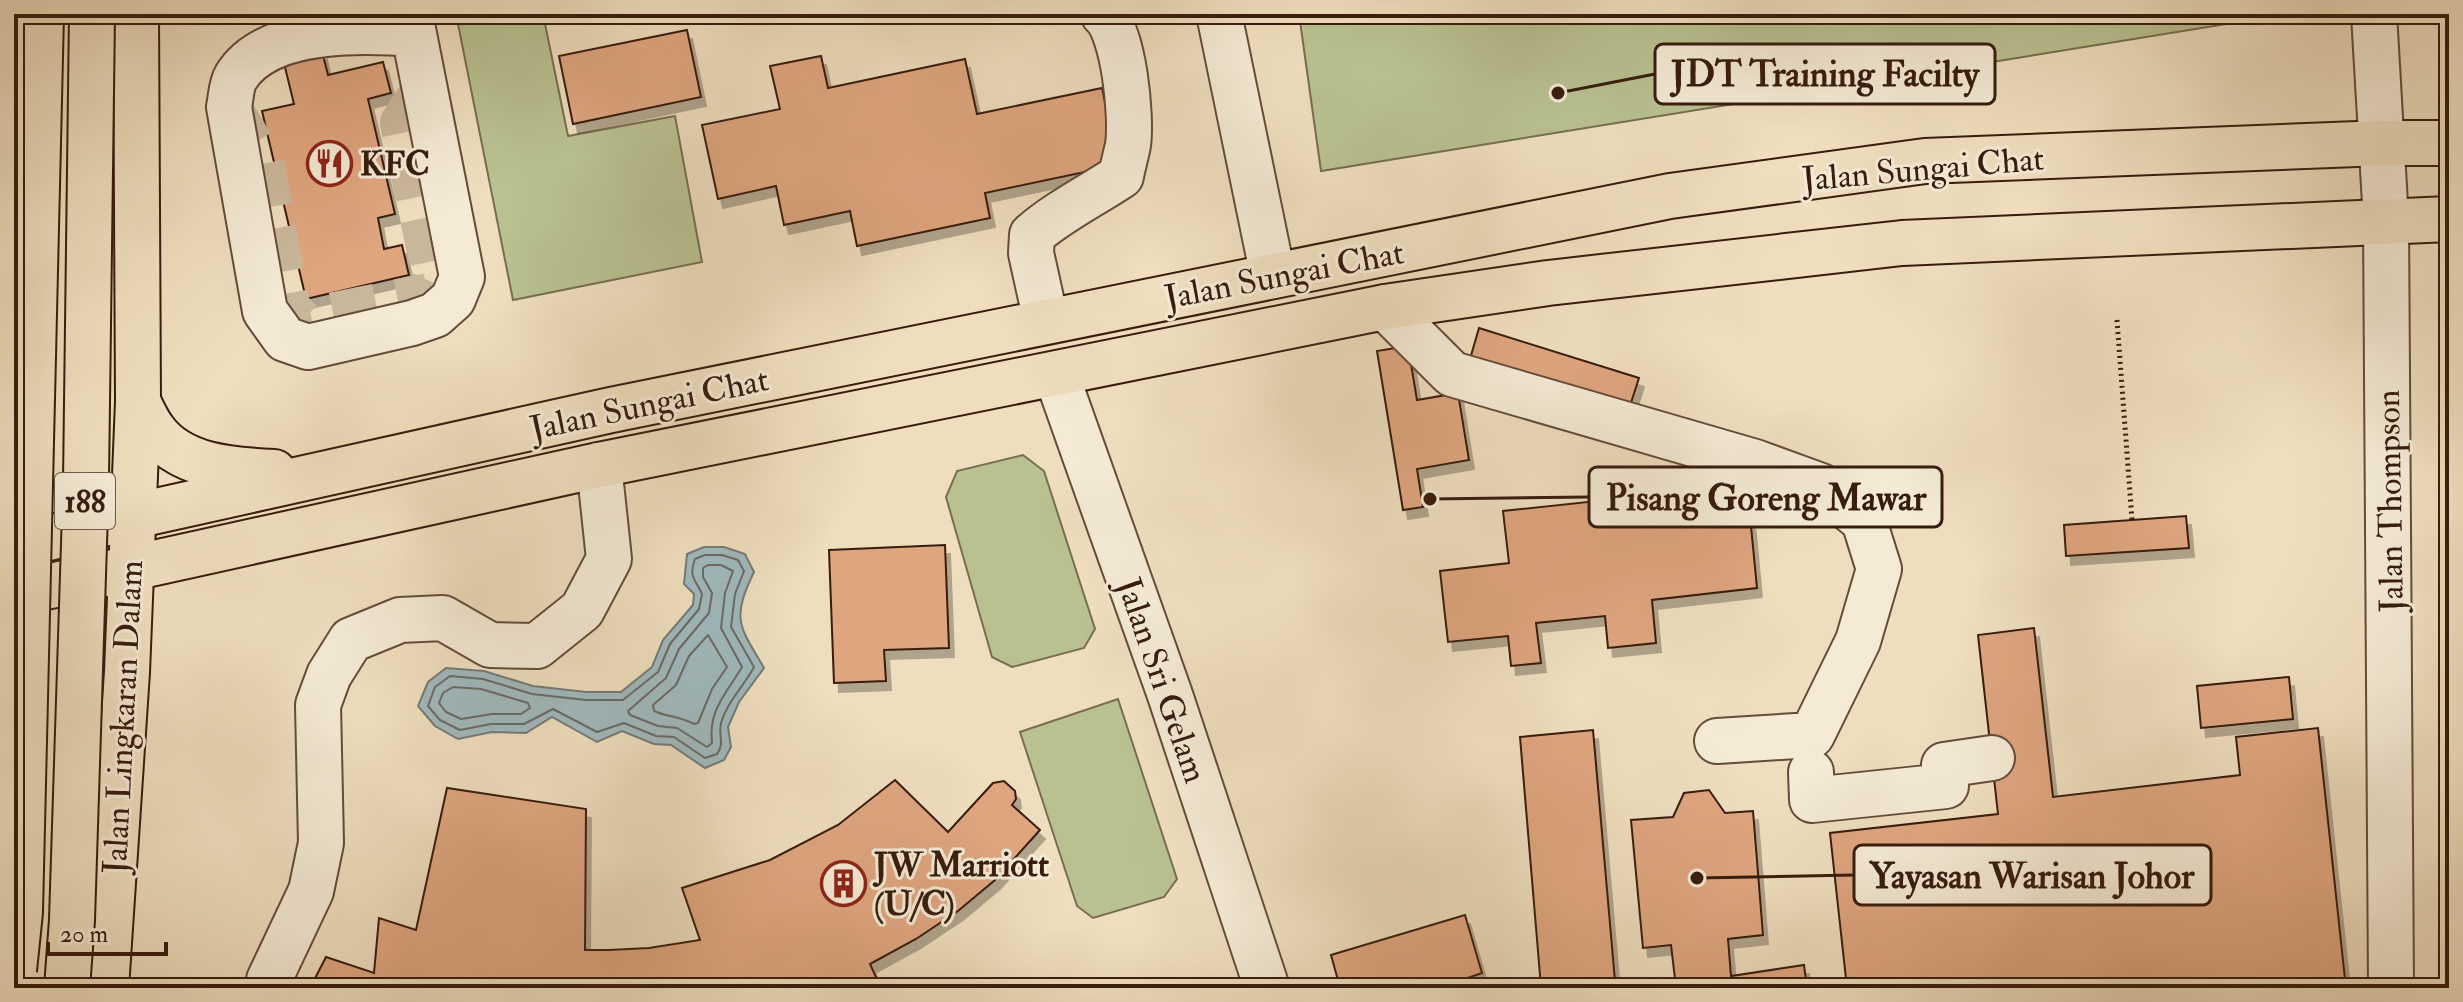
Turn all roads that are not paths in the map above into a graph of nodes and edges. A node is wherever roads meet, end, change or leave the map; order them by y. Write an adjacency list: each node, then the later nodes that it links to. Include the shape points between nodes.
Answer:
1 (41, 14): 26 (main road, 188, bridge, via 20,912)
2 (92, 14): 27 (main road, Jalan Lingkaran Dalam / 188, bridge, via 85,497)
3 (136, 14): 16 (main road, Jalan Lingkaran Dalam)
4 (1103, 14): 14 (street, via 1110,20 1124,62 1128,142 1121,176 1032,235)
5 (1219, 14): 12 (street)
6 (2374, 14): 8 (street, Jalan Thompson)
7 (412, 24): 7 (street, via 462,277 453,299 435,315 308,347 285,339 265,311 229,107 234,79 253,56 285,42)
8 (2383, 143): 9 (main road, Jalan Sungai Chat); 11 (street, Jalan Thompson); 12 (main road, Jalan Sungai Chat, via 1925,161 1670,196)
9 (2449, 143)
10 (2449, 219): 11 (main road, Jalan Sungai Chat)
11 (2386, 221): 13 (main road, Jalan Sungai Chat, via 1902,243); 31 (street, Jalan Thompson)
12 (1273, 276): 14 (main road, Jalan Sungai Chat)
13 (1385, 307): 15 (main road, Jalan Sungai Chat); 23 (street, via 1452,374 1755,462 1821,486 1864,521 1879,569 1858,641 1812,735)
14 (1046, 321): 18 (main road, Jalan Sungai Chat)
15 (1056, 374): 17 (main road, Jalan Sungai Chat); 30 (street, Jalan Sri Gelam)
16 (138, 402): 18 (main road, via 168,445 200,462 244,471); 19 (main road, Jalan Lingkaran Dalam)
17 (599, 465): 21 (main road, Jalan Sungai Chat); 29 (street, via 609,559 582,610 537,646 490,645 443,618 400,620 351,640 318,705 321,843 311,891)
18 (320, 474): 19 (main road, Jalan Sungai Chat)
19 (134, 516): 20 (main road, Jalan Sungai Chat); 21 (main road, Jalan Lingkaran Dalam)
20 (14, 547)
21 (130, 568): 22 (main road, Jalan Sungai Chat); 28 (main road, Jalan Lingkaran Dalam)
22 (14, 594)
23 (1717, 741)
24 (1992, 758): 25 (street, via 1944,765 1946,786 1812,800)
25 (1811, 772)
26 (14, 970)
27 (67, 988)
28 (106, 988)
29 (268, 988)
30 (1267, 988)
31 (2391, 988)

